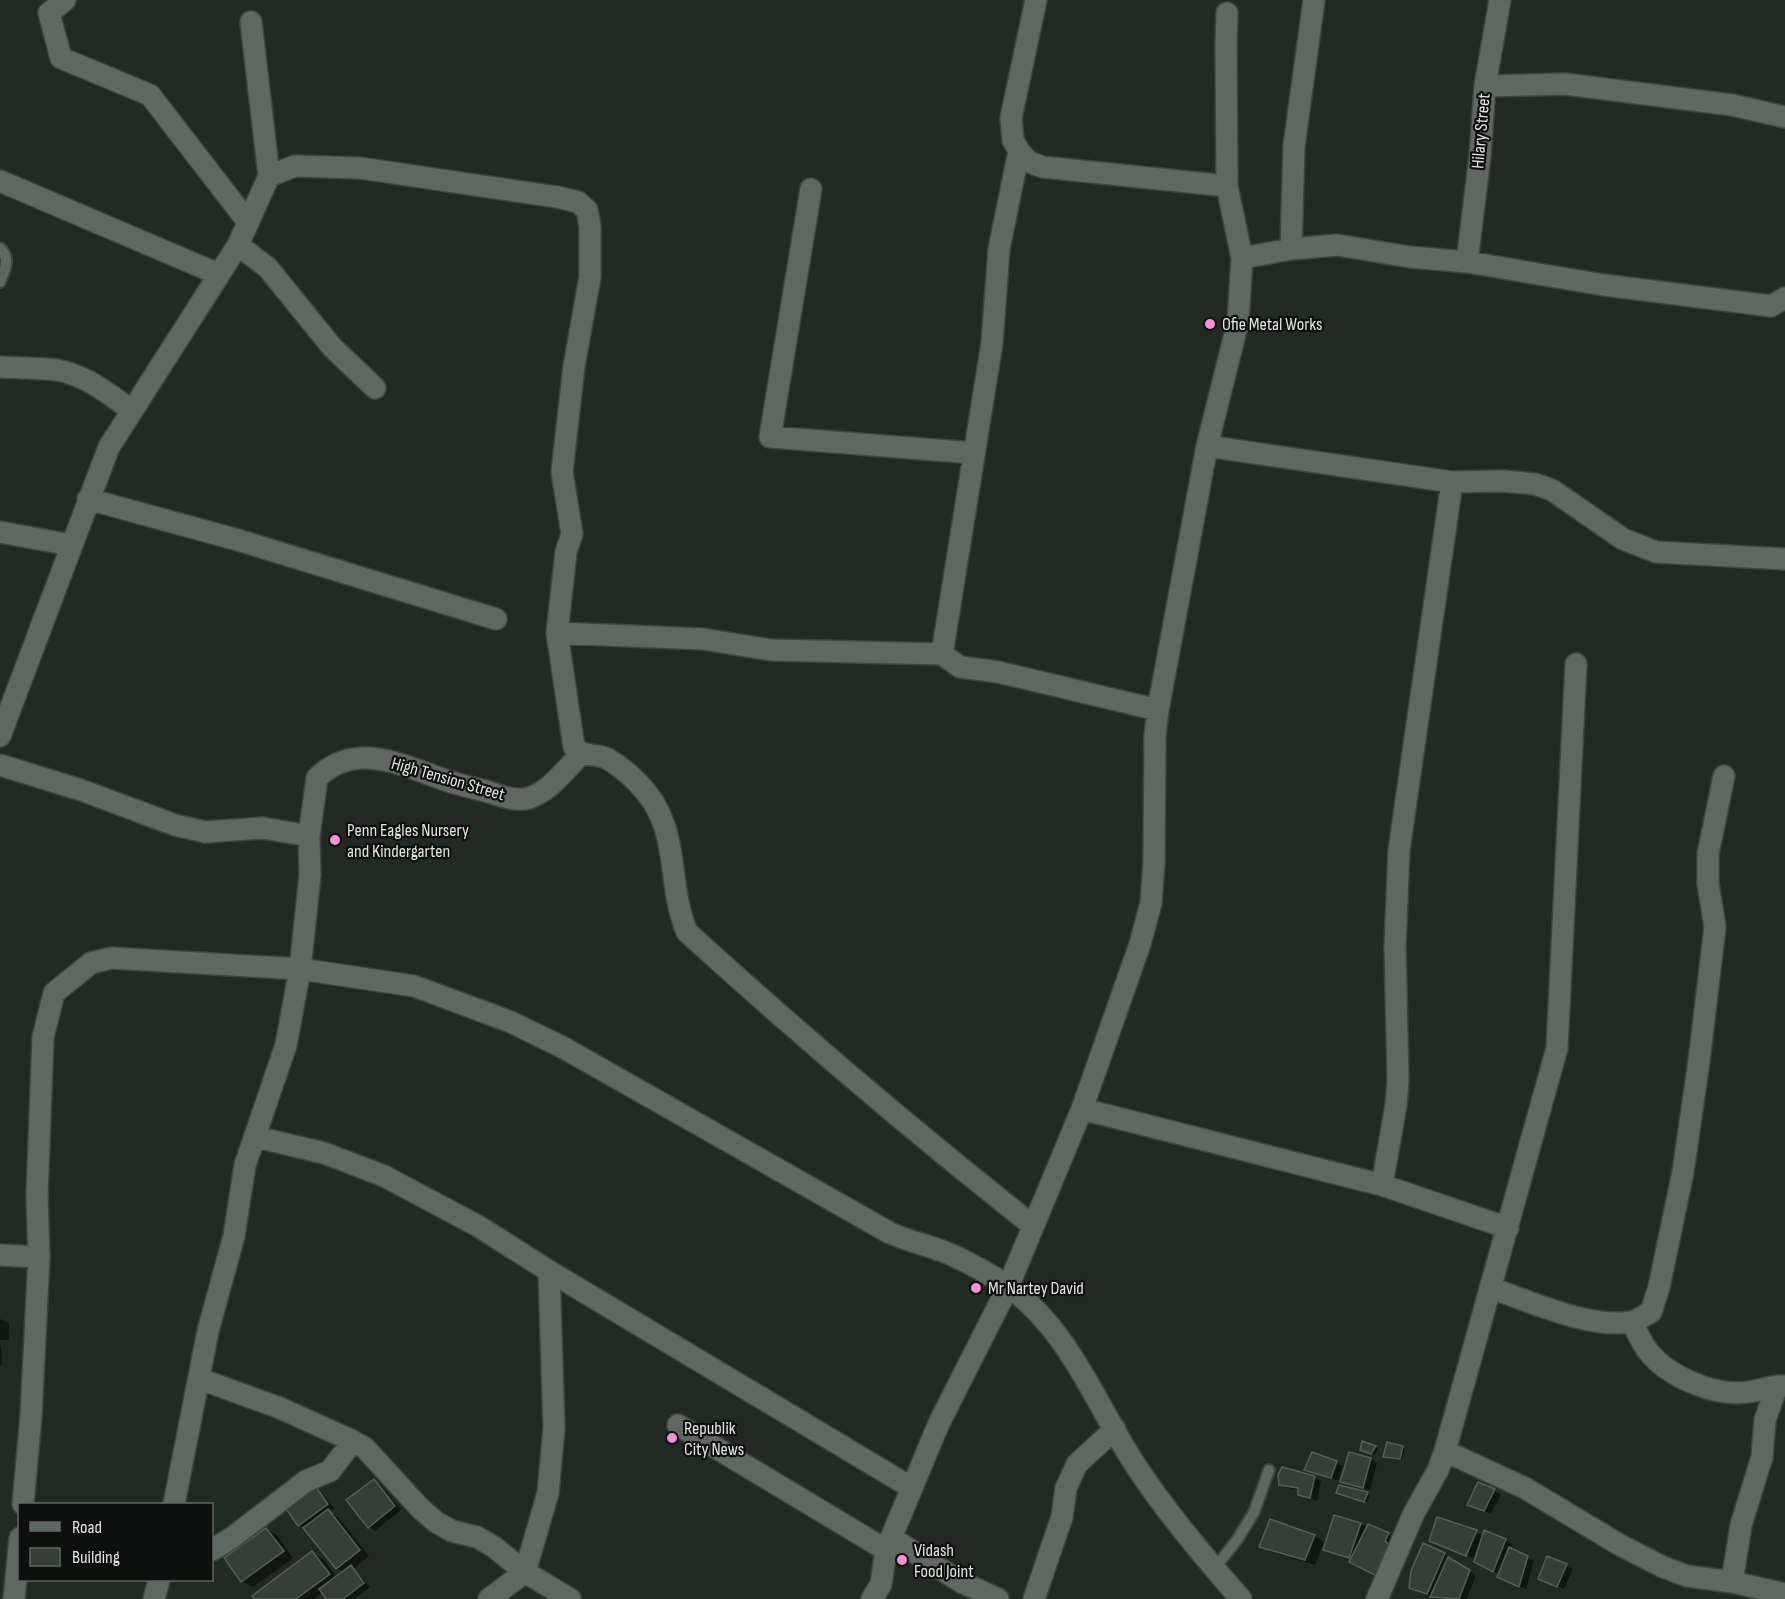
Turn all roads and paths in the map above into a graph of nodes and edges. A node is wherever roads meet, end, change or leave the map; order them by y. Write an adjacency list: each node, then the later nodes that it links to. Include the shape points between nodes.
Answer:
1 (65, 0): 14 (street, via 49,13 61,58 150,95)
2 (1036, 0): 9 (street, via 1011,118 1013,140)
3 (1314, 0): 17 (street, via 1294,146)
4 (1500, 0): 7 (street, Hilary Street)
5 (1227, 13): 12 (street)
6 (251, 22): 10 (street)
7 (1485, 86): 8 (street, via 1565,84 1732,105); 19 (street, Hilary Street)
8 (1785, 117)
9 (1019, 151): 12 (street, via 1029,162 1043,167); 27 (street, via 999,249 992,343)
10 (269, 176): 14 (street); 34 (street, via 295,166 360,168 557,197 578,202 587,210 590,278 574,366 562,472 572,534 566,552)
11 (0, 182): 20 (street)
12 (1227, 186): 18 (street)
13 (811, 189): 27 (street, via 770,437)
14 (248, 222): 15 (street)
15 (238, 244): 20 (street); 24 (street, via 268,268 332,347)
16 (0, 248): 21 (lane, via 8,264)
17 (1290, 249): 18 (street); 19 (street, via 1337,245)
18 (1242, 258): 26 (street, via 1238,322)
19 (1467, 262): 22 (street, via 1604,285 1771,306)
20 (218, 274): 25 (street)
21 (0, 282)
22 (1785, 298)
23 (0, 367): 25 (street, via 58,370 99,386)
24 (375, 388)
25 (131, 410): 29 (street, via 108,447)
26 (1208, 447): 28 (street); 37 (street)
27 (974, 453): 35 (street)
28 (1452, 482): 32 (street, via 1535,484 1552,490 1623,538 1656,552); 46 (street, via 1399,850 1395,946 1398,1081)
29 (88, 500): 31 (street); 33 (street, via 238,540)
30 (0, 532): 31 (street)
31 (71, 545): 38 (street)
32 (1785, 559)
33 (496, 619)
34 (557, 633): 35 (street, via 704,639 771,650); 39 (street, via 574,747)
35 (942, 654): 37 (street, via 960,668 998,672)
36 (1576, 664): 48 (street, via 1557,1048)
37 (1158, 710): 44 (street, via 1151,903)
38 (0, 736)
39 (581, 754): 42 (street, High Tension Street, via 551,785 528,798 505,797 396,761 365,758 337,762 317,778); 47 (street, via 609,760 653,799 663,817 681,920 687,933 932,1146)
40 (0, 765): 42 (street, via 205,832 263,828)
41 (1724, 777): 54 (street, via 1708,854 1714,945 1683,1172 1651,1312)
42 (309, 836): 43 (street, High Tension Street, via 310,875)
43 (300, 969): 45 (street, High Tension Street, via 286,1045); 50 (street, via 112,958 91,963 54,993 43,1037 37,1196); 52 (street, via 414,986 511,1022 654,1097 890,1233 947,1253)
44 (1082, 1109): 46 (street); 47 (street)
45 (256, 1137): 51 (street, via 324,1153 384,1176 478,1226); 55 (street, High Tension Street, via 245,1165 234,1236 208,1331)
46 (1382, 1185): 48 (street)
47 (1032, 1225): 52 (street)
48 (1508, 1228): 53 (street)
49 (0, 1255): 50 (street)
50 (39, 1257): 63 (street)
51 (549, 1271): 62 (street); 69 (street, via 552,1461 548,1493)
52 (1008, 1287): 58 (street, via 1053,1330); 62 (street, via 939,1423)
53 (1491, 1288): 54 (street, via 1564,1314 1608,1323); 60 (street)
54 (1632, 1322): 56 (street, via 1648,1351 1678,1377 1720,1392 1748,1393)
55 (200, 1378): 59 (street); 64 (street, High Tension Street)
56 (1781, 1386): 71 (street, via 1765,1420 1762,1457 1741,1525)
57 (678, 1425): 65 (street)
58 (1115, 1429): 68 (street, via 1148,1484); 79 (street, via 1077,1464 1066,1488 1062,1518)
59 (353, 1441): 66 (street, via 330,1471 313,1476); 69 (street, via 365,1448 436,1522 477,1537)
60 (1445, 1451): 71 (street, via 1525,1488 1663,1567 1687,1576); 81 (street)
61 (1269, 1470): 68 (lane, via 1254,1512)
62 (912, 1488): 65 (street)
63 (23, 1503)
64 (174, 1503)
65 (889, 1544): 77 (street, via 881,1584); 78 (street)
66 (213, 1549)
67 (18, 1558): 73 (street)
68 (1214, 1569): 80 (street)
69 (525, 1572): 75 (street); 76 (street)
70 (159, 1581): 74 (street)
71 (1732, 1582): 72 (street)
72 (1785, 1594)
73 (14, 1599)
74 (154, 1599)
75 (489, 1599)
76 (570, 1599)
77 (872, 1599)
78 (998, 1599)
79 (1034, 1599)
80 (1241, 1599)
81 (1377, 1599)

